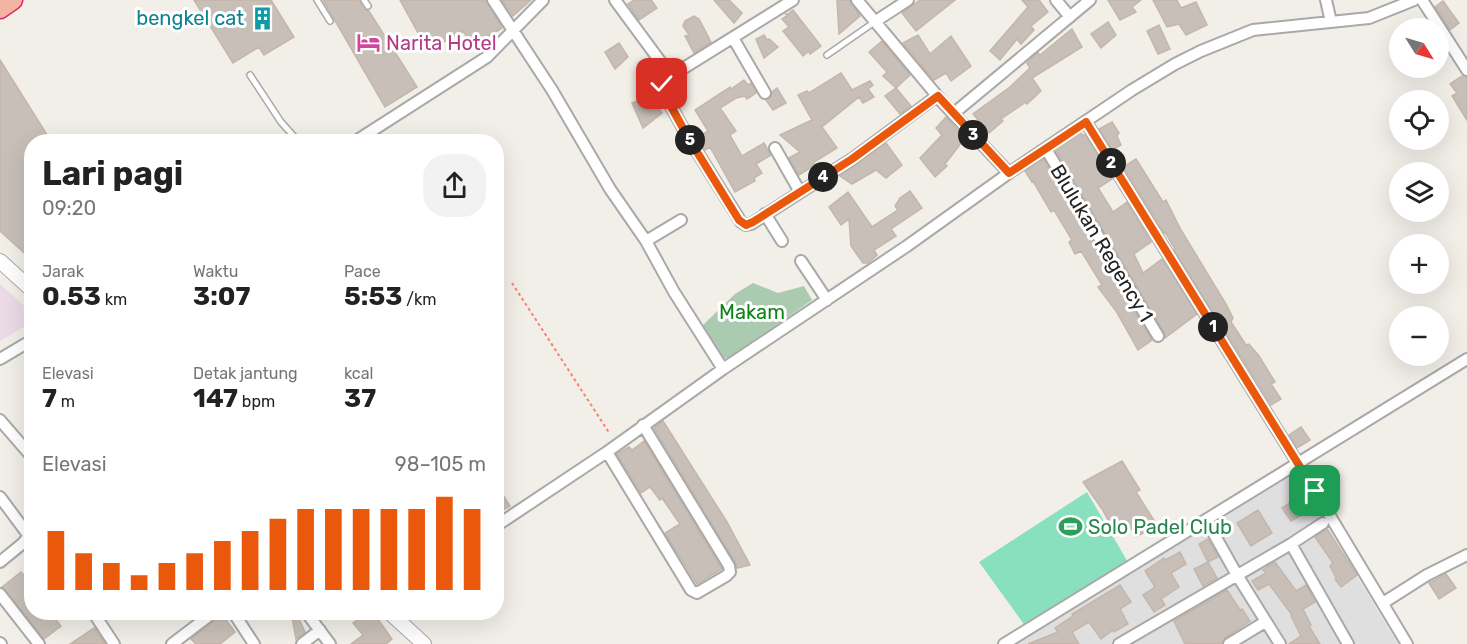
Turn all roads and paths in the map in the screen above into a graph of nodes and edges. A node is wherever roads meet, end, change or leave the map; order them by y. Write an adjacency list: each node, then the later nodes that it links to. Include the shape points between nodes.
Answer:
1 (13, 0): 14 (highway)
2 (317, 0): 16 (lane)
3 (493, 0): 19 (street)
4 (543, 0): 19 (street)
5 (615, 0): 24 (street)
6 (793, 0): 20 (street)
7 (857, 0): 17 (street)
8 (908, 0): 17 (street)
9 (1056, 0): 15 (street)
10 (1090, 0): 15 (street)
11 (1326, 0): 18 (street)
12 (1414, 0): 18 (street, via 1369,18)
13 (1422, 0): 22 (street)
14 (0, 9)
15 (1070, 17): 27 (street)
16 (330, 21)
17 (876, 21): 21 (lane); 26 (street)
18 (1331, 22): 28 (street, via 1253,30 1230,38 1175,64)
19 (513, 32): 30 (street, via 469,71); 37 (street)
20 (734, 38): 24 (street); 25 (street)
21 (827, 55)
22 (1467, 70)
23 (250, 75): 29 (lane)
24 (671, 76): 35 (street, via 662,84 662,90 739,220 749,224)
25 (765, 93)
26 (938, 96): 27 (street); 34 (street)
27 (954, 114): 33 (street)
28 (1086, 122): 32 (street); 54 (street)
29 (292, 134)
30 (367, 134)
31 (775, 148): 34 (street)
32 (1046, 149): 33 (street); 44 (street, Blulukan Regency 1)
33 (1009, 173): 43 (street)
34 (800, 192): 35 (street)
35 (765, 214): 38 (street)
36 (681, 220): 37 (street)
37 (646, 241): 48 (street)
38 (782, 241)
39 (0, 261): 41 (street)
40 (801, 261): 43 (street)
41 (24, 283)
42 (512, 283): 51 (path)
43 (827, 300): 48 (street)
44 (1158, 336)
45 (24, 345): 46 (street)
46 (0, 359)
47 (1467, 359): 54 (street)
48 (723, 369): 50 (street)
49 (0, 420): 52 (street)
50 (642, 425): 51 (street); 53 (street, via 729,566 726,576 697,593 691,590)
51 (617, 444): 53 (street)
52 (24, 448)
53 (607, 452): 56 (street)
54 (1297, 463): 66 (street); 83 (street)
55 (0, 497): 59 (street)
56 (504, 521)
57 (1323, 523): 61 (street)
58 (1210, 526): 64 (street)
59 (24, 531)
60 (24, 544): 63 (street)
61 (1291, 544): 64 (street); 87 (street)
62 (1467, 556): 66 (street)
63 (0, 562)
64 (1237, 575): 72 (street); 84 (street)
65 (0, 594): 75 (street)
66 (1383, 603): 88 (street)
67 (98, 620): 76 (street)
68 (203, 620): 74 (street)
69 (238, 620): 79 (street)
70 (312, 620): 73 (street)
71 (398, 620): 82 (street)
72 (1265, 622): 85 (street); 86 (street)
73 (320, 630): 80 (street); 81 (street)
74 (184, 634): 77 (street); 78 (street)
75 (39, 644)
76 (114, 644)
77 (172, 644)
78 (191, 644)
79 (254, 644)
80 (302, 644)
81 (330, 644)
82 (424, 644)
83 (1004, 644)
84 (1119, 644)
85 (1229, 644)
86 (1280, 644)
87 (1348, 644)
88 (1407, 644)

